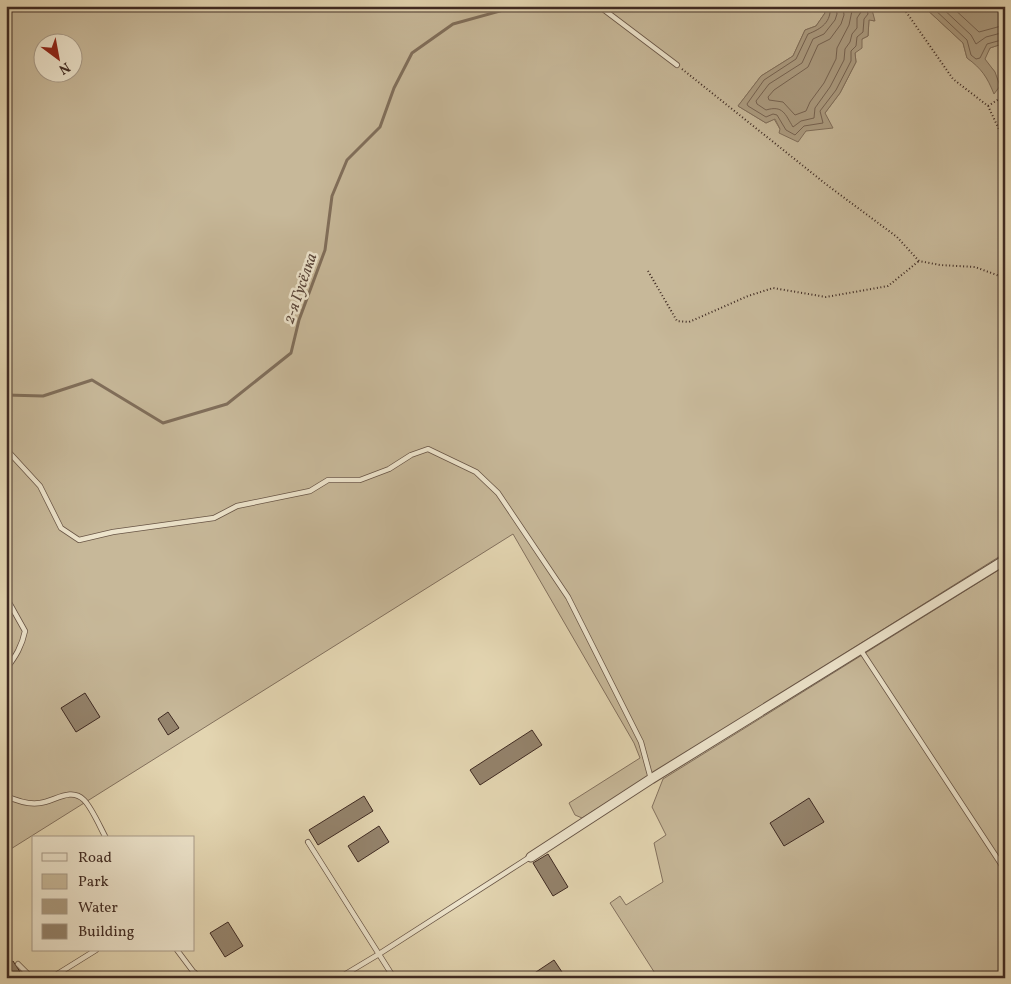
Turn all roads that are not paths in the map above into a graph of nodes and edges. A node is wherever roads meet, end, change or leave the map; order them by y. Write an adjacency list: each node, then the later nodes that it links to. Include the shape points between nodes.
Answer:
1 (599, 6): 2 (lane)
2 (677, 65)
3 (6, 448): 8 (lane, via 40,486 60,528 79,540 214,518 237,506 310,491 328,480 360,480 389,470 428,450 476,472 498,492 568,597 641,742)
4 (1005, 560): 6 (street)
5 (6, 597): 7 (lane, via 25,631 22,644)
6 (860, 649): 8 (street); 13 (lane)
7 (6, 669)
8 (651, 779): 12 (street)
9 (6, 796): 10 (lane, via 29,804 76,794 85,801)
10 (105, 836)
11 (308, 842): 16 (lane)
12 (530, 857): 16 (lane)
13 (1005, 870)
14 (93, 952): 20 (lane)
15 (179, 952): 18 (lane)
16 (379, 954): 22 (lane); 23 (lane)
17 (18, 964): 19 (lane)
18 (197, 975): 21 (lane)
19 (32, 978)
20 (51, 978)
21 (188, 978)
22 (339, 978)
23 (394, 978)

